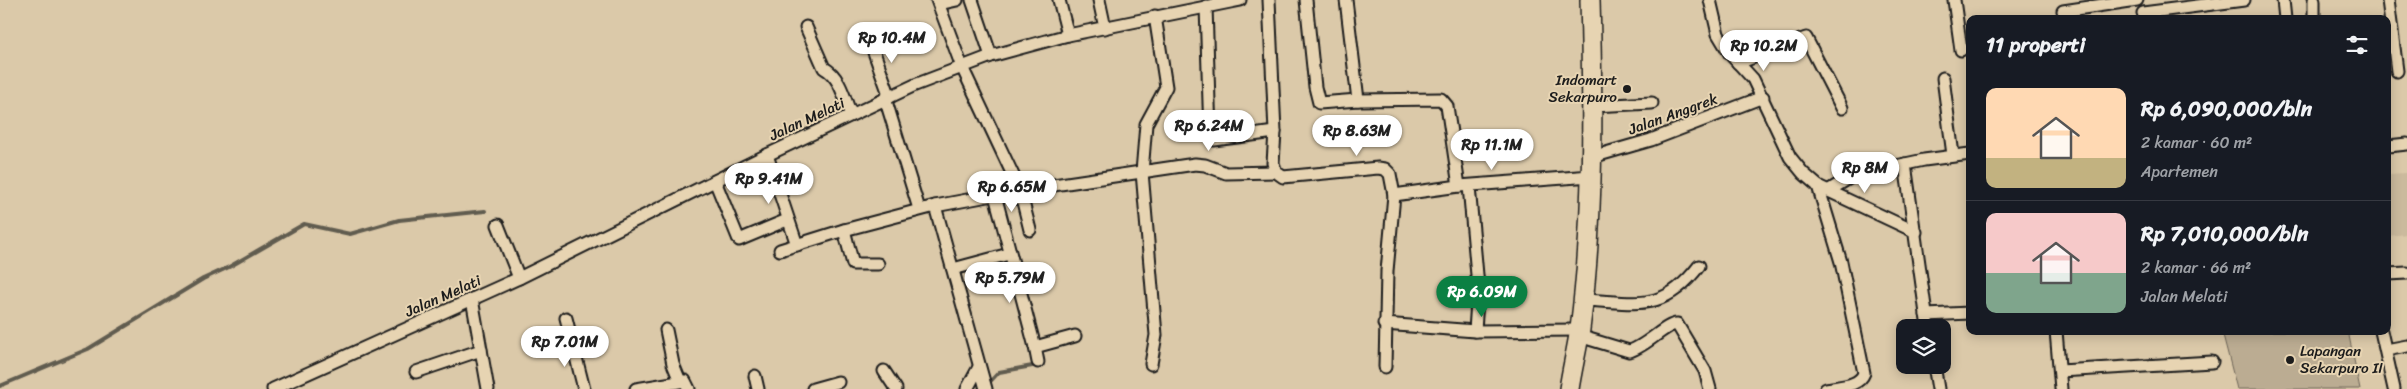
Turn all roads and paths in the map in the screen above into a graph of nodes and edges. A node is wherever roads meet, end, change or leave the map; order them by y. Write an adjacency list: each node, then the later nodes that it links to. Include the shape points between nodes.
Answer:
1 (957, 0): 18 (street)
2 (972, 0): 33 (street)
3 (1059, 0): 30 (street)
4 (1099, 0): 29 (street)
5 (1240, 0): 19 (street, Jalan Melati)
6 (1269, 0): 45 (street)
7 (1306, 0): 40 (street, via 1319,103)
8 (1346, 0): 40 (street)
9 (1590, 0): 42 (main road)
10 (1710, 0): 34 (street, via 1718,34)
11 (1954, 0): 32 (street)
12 (2137, 0): 20 (street)
13 (2142, 0): 21 (street)
14 (2244, 0): 22 (street)
15 (2283, 0): 23 (street)
16 (2314, 0): 24 (street)
17 (2388, 0): 25 (street)
18 (938, 2): 35 (street)
19 (1206, 6): 26 (street, Jalan Melati); 45 (street, via 1211,137 1214,140)
20 (2063, 10)
21 (2144, 15)
22 (2150, 15)
23 (2285, 15)
24 (2314, 15)
25 (2390, 15)
26 (1155, 16): 29 (street, Jalan Melati); 53 (street, via 1166,87 1146,124)
27 (2391, 24): 36 (street)
28 (806, 27): 44 (street, via 824,68 836,80)
29 (1105, 28): 30 (street, Jalan Melati)
30 (1068, 35): 33 (street, Jalan Melati)
31 (870, 41): 38 (street)
32 (1961, 50)
33 (991, 56): 35 (street, Jalan Melati)
34 (1738, 63): 39 (street, via 1753,79); 43 (street, via 1806,38)
35 (962, 67): 38 (street, Jalan Melati); 59 (street)
36 (2397, 71)
37 (1943, 78): 50 (street)
38 (888, 97): 44 (street, Jalan Melati); 63 (street)
39 (1763, 97): 51 (street, Jalan Anggrek, via 1651,140); 58 (street, via 1790,156 1803,173)
40 (1358, 100): 57 (street, via 1441,99 1445,102)
41 (1652, 103): 42 (street)
42 (1593, 106): 51 (main road)
43 (1842, 108)
44 (851, 115): 49 (street, Jalan Melati)
45 (1275, 132): 54 (street, via 1273,163)
46 (2407, 144): 47 (street)
47 (2391, 146)
48 (1966, 154): 50 (street)
49 (766, 155): 56 (street, Jalan Melati); 64 (street)
50 (1953, 155): 52 (street)
51 (1592, 157): 55 (main road)
52 (1905, 164): 58 (street, via 1854,175); 68 (street)
53 (1142, 172): 54 (street, via 1195,164 1221,173); 59 (street); 97 (street, via 1156,335)
54 (1276, 172): 61 (street, via 1283,177 1385,168 1390,174)
55 (1591, 176): 57 (street); 79 (main road)
56 (715, 181): 64 (street, via 738,240); 77 (street, Jalan Melati)
57 (1464, 186): 61 (street); 86 (street, via 1478,286)
58 (1823, 188): 68 (street); 120 (street, via 1864,373 1857,383)
59 (1020, 190): 60 (street); 67 (street)
60 (995, 195): 62 (street); 71 (street)
61 (1394, 195): 84 (street)
62 (935, 206): 63 (street); 74 (street)
63 (919, 209): 66 (street)
64 (787, 220): 69 (street)
65 (498, 225): 77 (street)
66 (844, 230): 69 (street); 72 (street, via 853,264)
67 (1030, 230)
68 (1916, 232): 81 (street)
69 (797, 245): 70 (street)
70 (780, 250)
71 (1009, 254): 74 (street); 92 (street)
72 (878, 264)
73 (1699, 266): 79 (street, via 1682,285 1657,301 1644,304)
74 (953, 269): 100 (street)
75 (2407, 273): 76 (street)
76 (2391, 274)
77 (519, 278): 78 (street, Jalan Melati)
78 (472, 298): 93 (street); 107 (street, Jalan Melati)
79 (1583, 300): 87 (main road)
80 (1966, 312): 81 (street)
81 (1926, 315): 83 (street)
82 (566, 318): 111 (street)
83 (1927, 319)
84 (1384, 324): 86 (street); 98 (street)
85 (666, 330): 106 (street, via 673,364)
86 (1475, 331): 87 (street)
87 (1579, 333): 118 (main road); 119 (street, via 1629,350 1677,324 1705,371)
88 (2056, 335): 101 (street)
89 (2382, 335): 94 (street)
90 (1075, 336): 92 (street)
91 (2407, 346): 94 (street)
92 (1035, 347): 95 (street)
93 (481, 350): 102 (street); 110 (street)
94 (2386, 350): 123 (street)
95 (1038, 362)
96 (2212, 362): 101 (street)
97 (1151, 364)
98 (1385, 367)
99 (884, 371): 115 (street)
100 (980, 371): 116 (street); 117 (street)
101 (2060, 371): 122 (street)
102 (416, 372)
103 (1936, 374): 121 (street)
104 (755, 376): 113 (street)
105 (838, 382): 114 (street)
106 (685, 385): 108 (street)
107 (288, 386): 109 (street, Jalan Melati)
108 (653, 388): 112 (street)
109 (273, 389)
110 (488, 389)
111 (584, 389)
112 (636, 389)
113 (758, 389)
114 (813, 389)
115 (896, 389)
116 (967, 389)
117 (986, 389)
118 (1569, 389)
119 (1710, 389)
120 (1826, 389)
121 (1938, 389)
122 (2060, 389)
123 (2394, 389)

